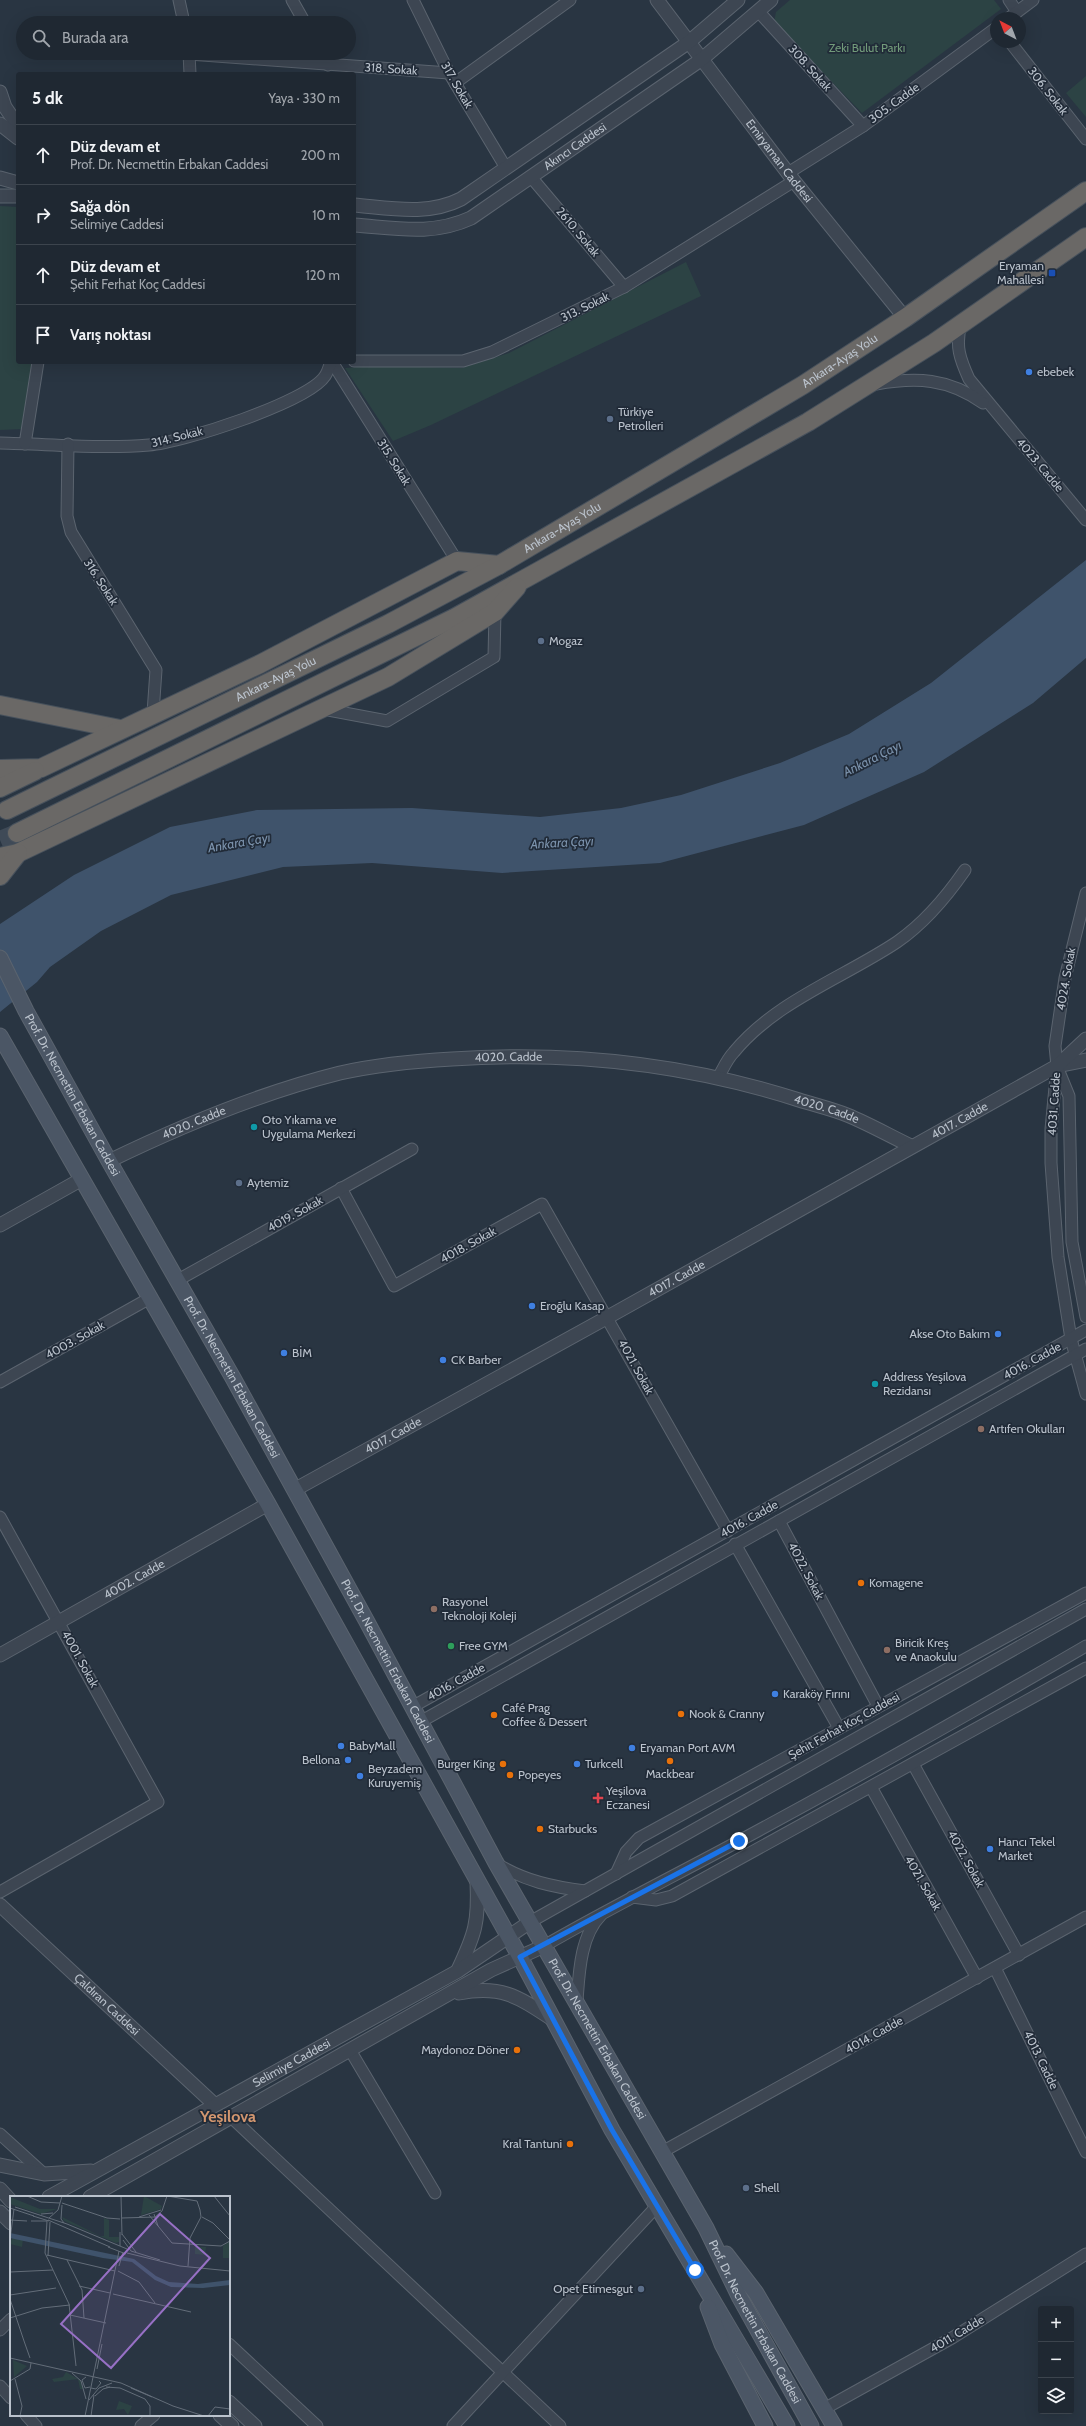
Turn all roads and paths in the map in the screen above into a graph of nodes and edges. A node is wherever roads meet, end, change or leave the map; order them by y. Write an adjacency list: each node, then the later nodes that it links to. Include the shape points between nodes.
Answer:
1 (191, 0): 10 (street)
2 (292, 0): 15 (street)
3 (413, 0): 25 (street, 317. Sokak)
4 (570, 0): 26 (street)
5 (657, 0): 17 (street, Emiryaman Caddesi)
6 (738, 0): 17 (street, Akıncı Caddesi)
7 (771, 0): 11 (street, Akıncı Caddesi)
8 (1009, 0): 12 (street)
9 (1033, 0): 13 (street)
10 (181, 4): 14 (street)
11 (758, 11): 19 (street, Akıncı Caddesi); 30 (street, 308. Sokak)
12 (1012, 12)
13 (1017, 12)
14 (183, 16)
15 (301, 16)
16 (990, 32): 30 (street, 305. Cadde)
17 (689, 42): 19 (street, Emiryaman Caddesi); 33 (street, Akıncı Caddesi)
18 (1015, 48): 32 (street, 306. Sokak)
19 (702, 59): 34 (street, Akıncı Caddesi); 35 (street, Emiryaman Caddesi)
20 (189, 60): 24 (street)
21 (265, 60): 23 (street, 318. Sokak)
22 (325, 60): 23 (street)
23 (328, 65): 25 (street, 318. Sokak)
24 (190, 72)
25 (449, 73): 26 (street, 317. Sokak)
26 (455, 83): 33 (street, 317. Sokak)
27 (0, 92): 28 (street, via 5,107)
28 (16, 123)
29 (0, 124): 31 (street)
30 (863, 126): 35 (street, 305. Cadde)
31 (16, 136)
32 (1086, 139)
33 (506, 168): 41 (street, Akıncı Caddesi, via 461,200 438,209 415,210)
34 (531, 177): 42 (street, Akıncı Caddesi, via 471,218 446,228 418,230); 44 (street, 2610. Sokak)
35 (791, 177): 44 (street, 313. Sokak); 45 (street, Emiryaman Caddesi)
36 (0, 178): 37 (street)
37 (16, 182)
38 (1086, 191): 45 (highway, Ankara-Ayaş Yolu)
39 (0, 196): 40 (street)
40 (16, 196)
41 (356, 205)
42 (356, 225)
43 (1086, 238): 46 (highway, Ankara-Ayaş Yolu)
44 (624, 287): 47 (street, 313. Sokak, via 478,358 463,361)
45 (905, 318): 58 (highway, Ankara-Ayaş Yolu, via 803,385)
46 (961, 324): 51 (highway, Ankara-Ayaş Yolu); 52 (street, 4023. Cadde, via 957,339 963,367)
47 (356, 361)
48 (38, 364): 54 (street)
49 (330, 364): 55 (street, 314. Sokak, via 325,377 296,399 172,441 133,446)
50 (332, 364): 57 (street, 315. Sokak)
51 (867, 385): 52 (street, 4023. Cadde, via 905,378 925,379 973,395); 59 (highway, Ankara-Ayaş Yolu, via 808,422)
52 (993, 410): 56 (street, 4023. Cadde)
53 (0, 443): 54 (street, 314. Sokak)
54 (25, 444): 55 (street, 314. Sokak)
55 (68, 444): 63 (street, 316. Sokak, via 66,516 71,532 156,670)
56 (1086, 520)
57 (457, 561): 58 (highway); 63 (highway, via 260,664)
58 (499, 565): 68 (highway, Ankara-Ayaş Yolu, via 388,624)
59 (528, 575): 60 (highway); 69 (highway, Ankara-Ayaş Yolu, via 454,618)
60 (495, 612): 62 (highway, via 388,677); 62 (street, via 494,657 387,721)
61 (0, 705): 64 (highway)
62 (322, 709): 70 (highway)
63 (153, 713): 64 (highway)
64 (120, 729): 65 (highway)
65 (41, 768): 66 (highway); 67 (highway)
66 (0, 769)
67 (0, 788)
68 (7, 810)
69 (17, 833)
70 (18, 853): 71 (highway); 72 (highway); 74 (highway)
71 (0, 857)
72 (0, 860)
73 (965, 870): 81 (street, via 953,888 920,923 897,942 759,1026 733,1052)
74 (0, 876)
75 (1086, 893): 80 (street, 4024. Sokak, via 1065,978 1055,1046)
76 (0, 958): 84 (main road, Prof. Dr. Necmettin Erbakan Caddesi, via 26,1011)
77 (1, 1037): 85 (main road, Prof. Dr. Necmettin Erbakan Caddesi)
78 (1086, 1039): 80 (street, 4017. Cadde)
79 (1086, 1060): 80 (street, 4017. Cadde)
80 (1057, 1066): 82 (street, 4017. Cadde); 92 (street, 4031. Cadde, via 1068,1096 1072,1242); 94 (street, 4031. Cadde, via 1051,1129 1051,1163 1058,1257)
81 (718, 1078): 82 (street, 4020. Cadde, via 764,1088 847,1115); 84 (street, 4020. Cadde, via 612,1060 555,1056 486,1056 411,1062 341,1073 286,1088 169,1132)
82 (911, 1146): 91 (street, 4017. Cadde)
83 (412, 1149): 86 (street, 4019. Sokak)
84 (109, 1161): 89 (main road, Prof. Dr. Necmettin Erbakan Caddesi)
85 (82, 1179): 88 (street); 90 (main road, Prof. Dr. Necmettin Erbakan Caddesi)
86 (341, 1188): 87 (street, 4018. Sokak, via 394,1286); 89 (street, 4019. Sokak)
87 (542, 1204): 91 (street, 4021. Sokak)
88 (0, 1225)
89 (178, 1280): 99 (main road, Prof. Dr. Necmettin Erbakan Caddesi)
90 (150, 1298): 97 (street, 4003. Sokak); 100 (main road, Prof. Dr. Necmettin Erbakan Caddesi)
91 (608, 1317): 99 (street, 4017. Cadde); 103 (street, 4021. Sokak)
92 (1086, 1317)
93 (1086, 1330): 94 (street, 4016. Cadde)
94 (1071, 1339): 96 (street, 4031. Cadde); 103 (street, 4016. Cadde)
95 (1086, 1349): 96 (street, 4016. Cadde)
96 (1075, 1355): 98 (street, 4031. Cadde); 102 (street, 4016. Cadde)
97 (0, 1382)
98 (1086, 1394)
99 (294, 1490): 112 (main road, Prof. Dr. Necmettin Erbakan Caddesi)
100 (268, 1504): 107 (street, 4002. Cadde); 119 (main road, Prof. Dr. Necmettin Erbakan Caddesi)
101 (0, 1517): 107 (street, 4001. Sokak)
102 (779, 1521): 104 (street, 4016. Cadde); 111 (street, 4022. Sokak)
103 (728, 1531): 112 (street, 4016. Cadde)
104 (735, 1544): 113 (street, 4016. Cadde); 114 (street)
105 (1086, 1593): 111 (street, Şehit Ferhat Koç Caddesi)
106 (1086, 1609): 118 (street, Şehit Ferhat Koç Caddesi)
107 (59, 1622): 109 (street, 4002. Cadde); 121 (street, 4001. Sokak, via 158,1802)
108 (1086, 1646): 122 (street, via 953,1724)
109 (0, 1655)
110 (1086, 1668): 115 (street)
111 (878, 1706): 114 (street, Şehit Ferhat Koç Caddesi)
112 (412, 1707): 113 (main road, Prof. Dr. Necmettin Erbakan Caddesi)
113 (420, 1722): 117 (main road, Prof. Dr. Necmettin Erbakan Caddesi)
114 (839, 1728): 118 (street, Şehit Ferhat Koç Caddesi, via 639,1838 626,1852)
115 (913, 1764): 116 (street); 129 (street, 4022. Sokak)
116 (870, 1787): 122 (street, via 672,1896 656,1900); 133 (street, 4021. Sokak)
117 (496, 1863): 120 (street, via 531,1881 552,1887); 126 (main road, Prof. Dr. Necmettin Erbakan Caddesi)
118 (616, 1874): 120 (street, Şehit Ferhat Koç Caddesi)
119 (477, 1882): 127 (main road, Prof. Dr. Necmettin Erbakan Caddesi); 132 (street, via 478,1914 472,1941)
120 (585, 1891): 126 (street, Şehit Ferhat Koç Caddesi)
121 (0, 1892)
122 (632, 1897): 124 (street)
123 (0, 1905): 138 (street, Çaldıran Caddesi)
124 (605, 1911): 128 (street); 135 (street, via 588,1935 578,1977)
125 (1086, 1918): 129 (street, 4014. Cadde)
126 (530, 1922): 127 (street, Selimiye Caddesi); 128 (main road, Prof. Dr. Necmettin Erbakan Caddesi)
127 (508, 1938): 130 (main road, Prof. Dr. Necmettin Erbakan Caddesi); 132 (street, Selimiye Caddesi)
128 (544, 1946): 130 (street, Selimiye Caddesi); 135 (main road, Prof. Dr. Necmettin Erbakan Caddesi)
129 (1018, 1955): 131 (street, 4014. Cadde)
130 (520, 1957): 134 (street, Selimiye Caddesi, via 491,1970); 136 (main road, Prof. Dr. Necmettin Erbakan Caddesi)
131 (995, 1968): 133 (street, 4014. Cadde); 142 (street, 4013. Cadde)
132 (458, 1971): 138 (street, Selimiye Caddesi)
133 (977, 1978): 141 (street, 4014. Cadde)
134 (449, 1995): 136 (street, via 479,1989 499,1990 518,1997); 137 (street, Selimiye Caddesi)
135 (577, 2002): 141 (main road, Prof. Dr. Necmettin Erbakan Caddesi)
136 (552, 2019): 151 (main road, Prof. Dr. Necmettin Erbakan Caddesi, via 612,2130)
137 (350, 2050): 139 (street, Selimiye Caddesi); 147 (street)
138 (214, 2104): 144 (street, Selimiye Caddesi)
139 (231, 2117): 148 (street, Selimiye Caddesi); 158 (street)
140 (0, 2134): 145 (street)
141 (662, 2152): 152 (main road, Prof. Dr. Necmettin Erbakan Caddesi)
142 (1086, 2152)
143 (0, 2164): 145 (street)
144 (96, 2170): 145 (street); 149 (street, Selimiye Caddesi)
145 (44, 2174)
146 (0, 2190): 150 (street)
147 (436, 2193)
148 (96, 2195)
149 (51, 2196)
150 (10, 2199)
151 (657, 2206): 154 (main road, Prof. Dr. Necmettin Erbakan Caddesi); 158 (street)
152 (706, 2228): 162 (main road, via 756,2293); 175 (main road, Prof. Dr. Necmettin Erbakan Caddesi, via 740,2298)
153 (1086, 2254): 162 (street, 4011. Cadde, via 952,2338)
154 (695, 2270): 173 (main road, via 722,2344); 174 (main road, Prof. Dr. Necmettin Erbakan Caddesi)
155 (10, 2320): 156 (street)
156 (0, 2330)
157 (230, 2345): 170 (street)
158 (503, 2372): 171 (street); 172 (street)
159 (0, 2386): 160 (street)
160 (10, 2397)
161 (230, 2403): 169 (street)
162 (824, 2409): 176 (main road)
163 (27, 2416): 166 (street)
164 (153, 2416): 167 (street)
165 (221, 2416): 168 (street)
166 (36, 2426)
167 (141, 2426)
168 (232, 2426)
169 (255, 2426)
170 (317, 2426)
171 (453, 2426)
172 (560, 2426)
173 (765, 2426)
174 (787, 2426)
175 (811, 2426)
176 (834, 2426)

